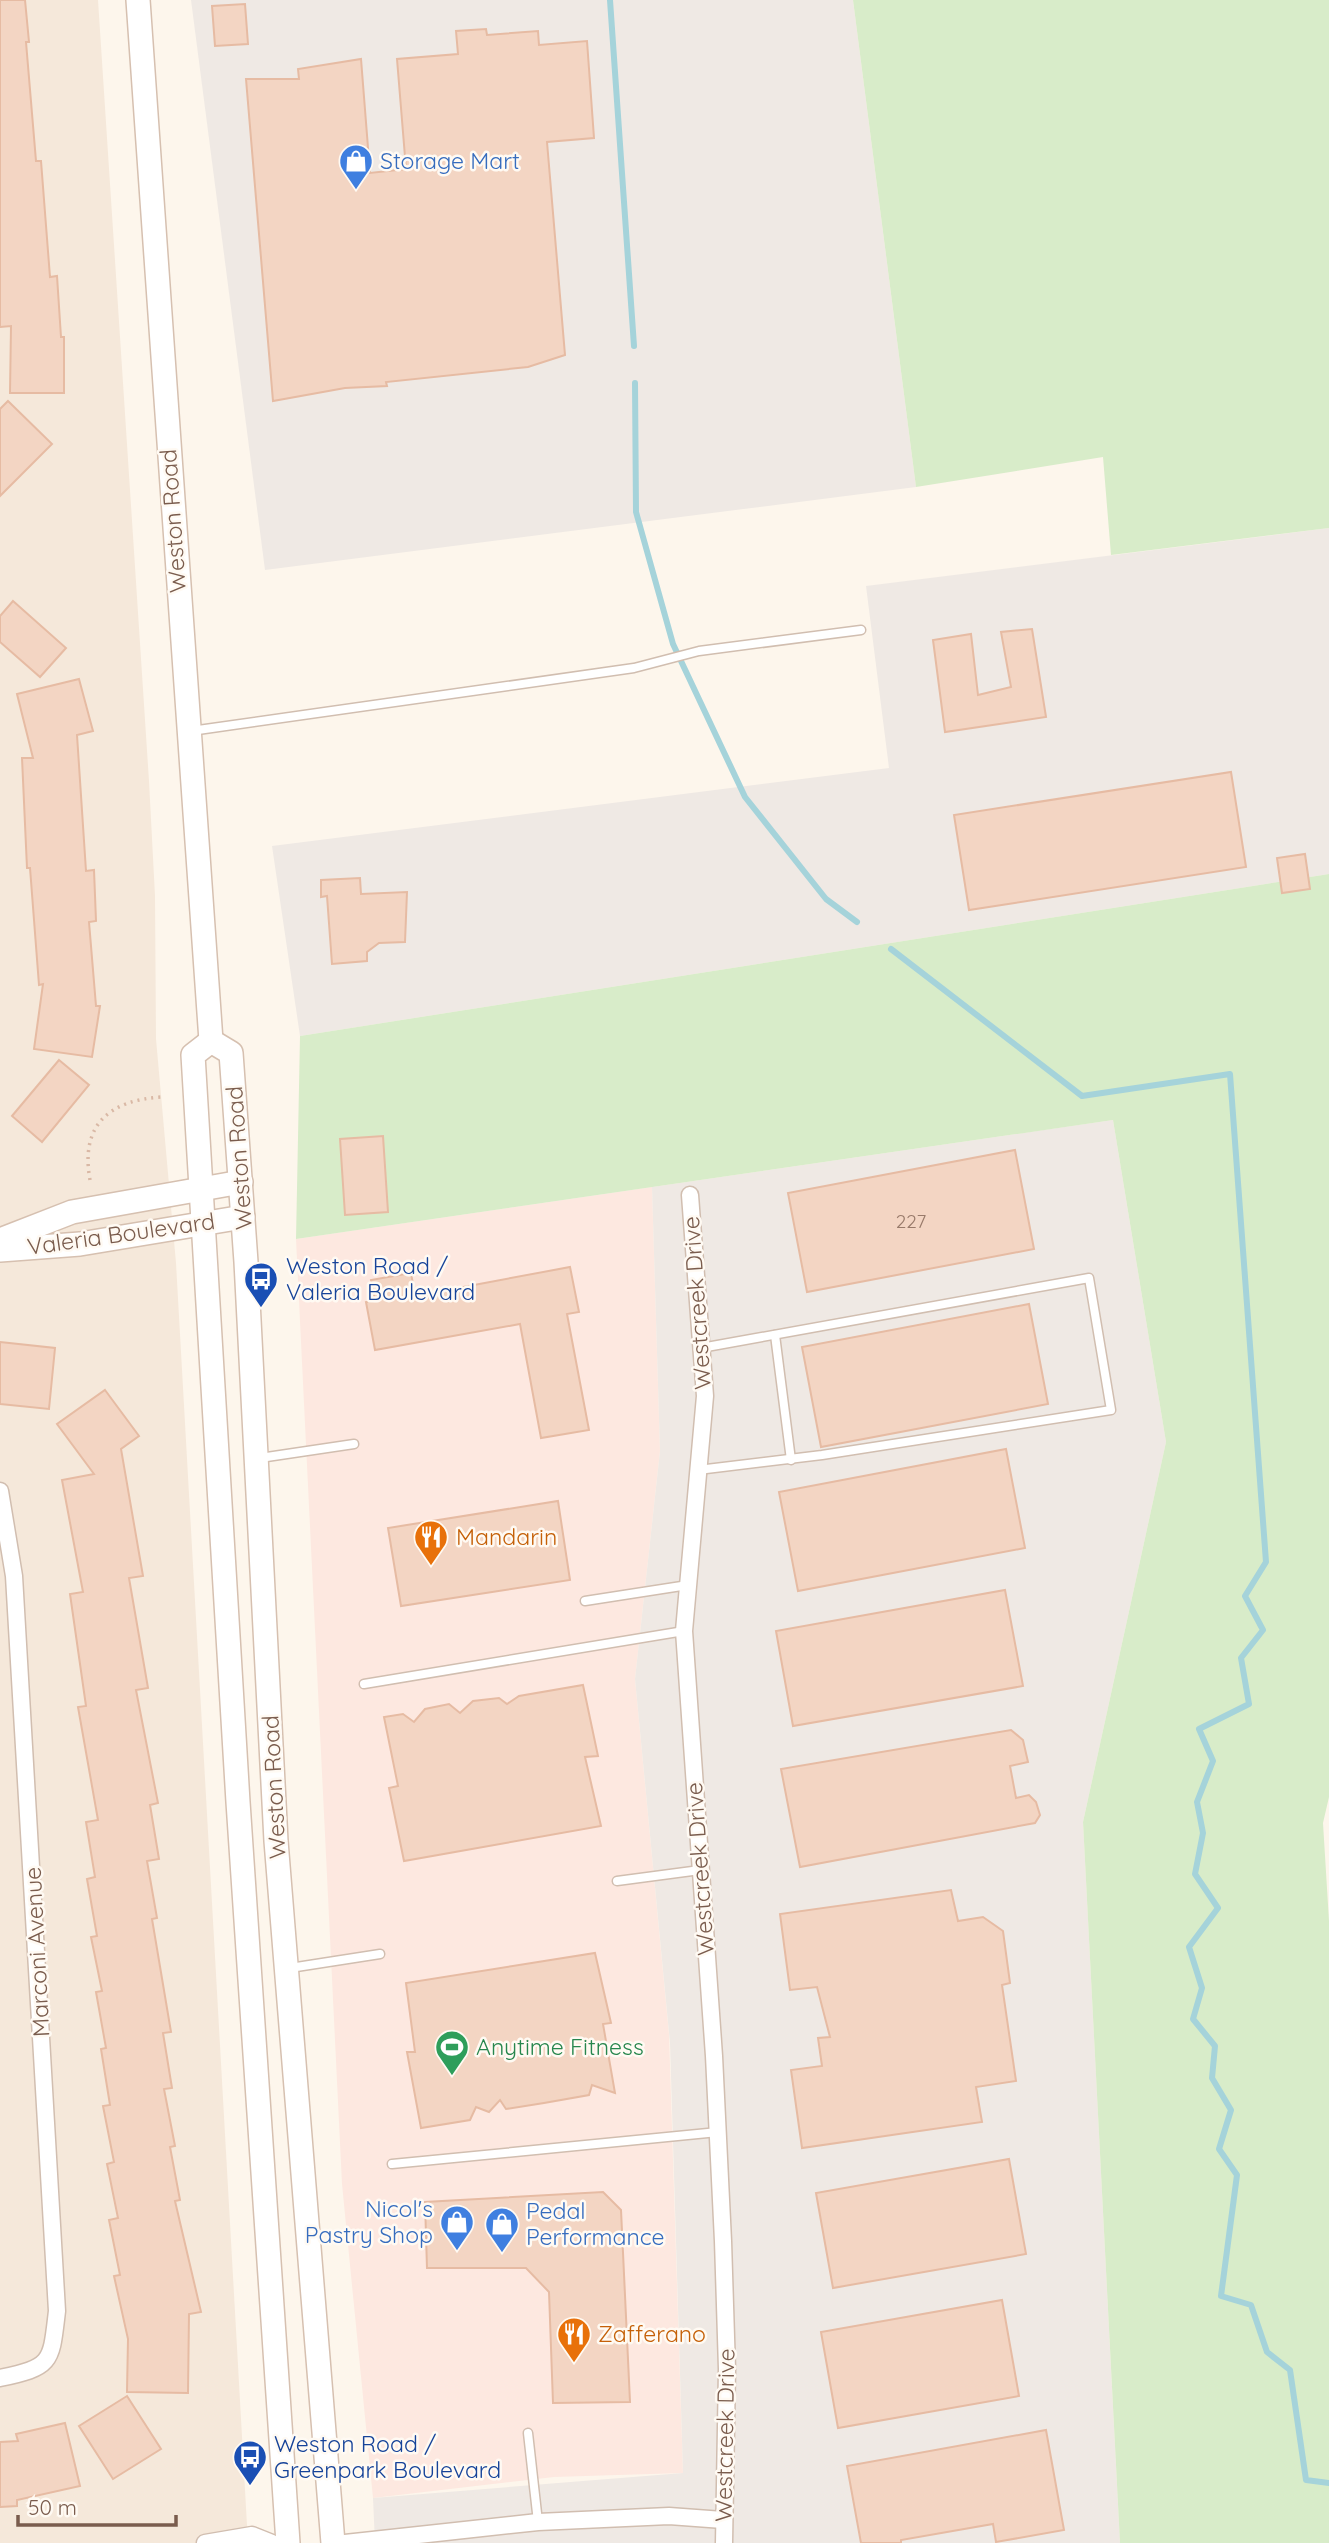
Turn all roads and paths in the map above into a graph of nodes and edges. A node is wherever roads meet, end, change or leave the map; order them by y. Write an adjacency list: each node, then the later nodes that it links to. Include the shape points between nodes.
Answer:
1 (138, 0): 3 (main road, Weston Road)
2 (861, 630): 3 (lane, via 684,655 634,668)
3 (188, 731): 4 (main road, Weston Road)
4 (211, 1041): 7 (main road, Weston Road, via 232,1053); 8 (main road, Weston Road, via 193,1055)
5 (162, 1097): 6 (path, via 129,1101 104,1117 87,1145)
6 (90, 1180)
7 (240, 1182): 8 (main road, Valeria Boulevard); 10 (main road, Weston Road)
8 (203, 1189): 11 (main road, Weston Road); 12 (main road, Valeria Boulevard, via 72,1212)
9 (690, 1195): 15 (street, Westcreek Drive)
10 (243, 1217): 11 (main road, Valeria Boulevard); 17 (main road, Weston Road)
11 (205, 1222): 13 (main road, Valeria Boulevard, via 80,1244); 37 (main road, Weston Road, via 237,1788)
12 (0, 1240)
13 (0, 1250)
14 (775, 1335): 15 (lane); 18 (lane); 18 (lane, via 1089,1278 1111,1410)
15 (701, 1348): 19 (street, Westcreek Drive, via 705,1396)
16 (354, 1444): 17 (lane)
17 (257, 1458): 28 (main road, Weston Road, via 276,1841)
18 (791, 1460): 19 (lane)
19 (698, 1469): 21 (street, Westcreek Drive)
20 (0, 1491): 31 (street, Marconi Avenue, via 14,1576 57,2311 52,2355 37,2369)
21 (688, 1585): 22 (lane); 23 (street, Westcreek Drive)
22 (584, 1601)
23 (684, 1631): 24 (lane); 25 (street, Westcreek Drive)
24 (364, 1684)
25 (700, 1870): 26 (lane); 29 (street, Westcreek Drive)
26 (617, 1881)
27 (380, 1954): 28 (lane)
28 (287, 1968): 38 (main road, Weston Road)
29 (718, 2132): 30 (lane); 33 (street, Westcreek Drive, via 727,2369)
30 (392, 2164)
31 (0, 2378)
32 (528, 2433): 34 (lane)
33 (723, 2520): 34 (street, via 669,2516); 40 (street, Westcreek Drive)
34 (538, 2522): 39 (street)
35 (205, 2543): 36 (street, via 252,2535)
36 (272, 2543)
37 (288, 2543)
38 (333, 2543)
39 (345, 2543)
40 (724, 2543)

